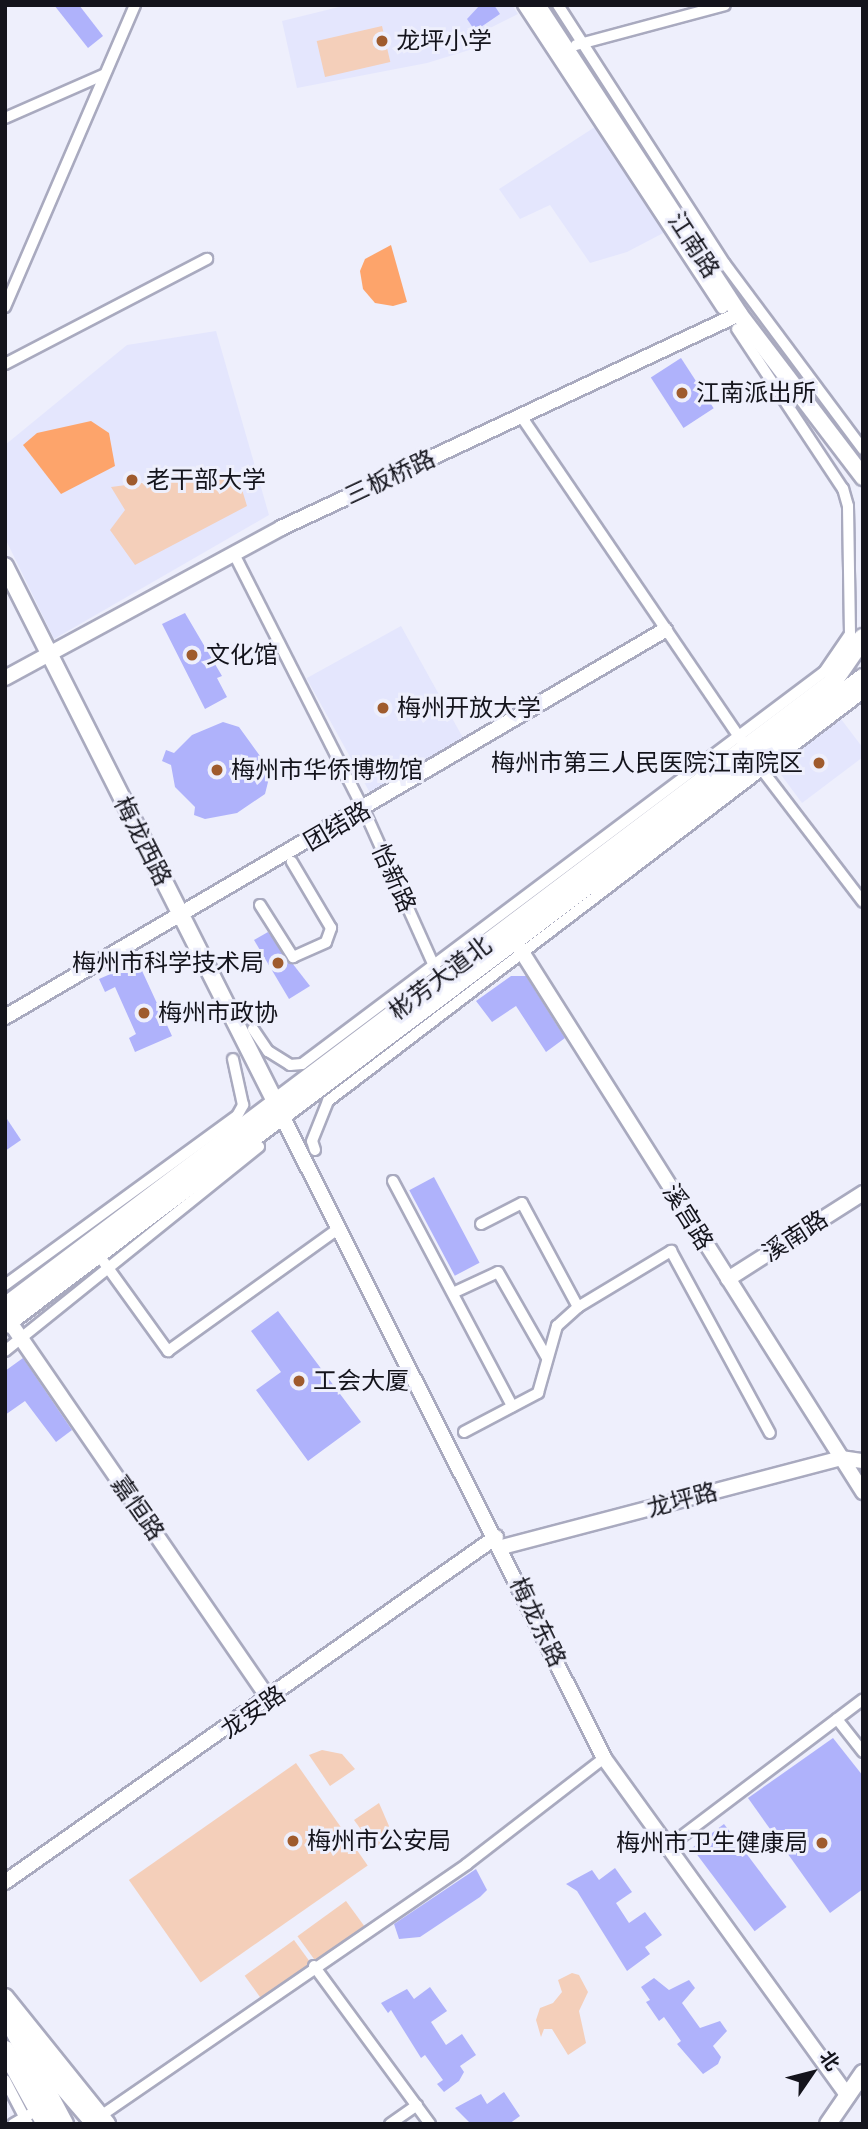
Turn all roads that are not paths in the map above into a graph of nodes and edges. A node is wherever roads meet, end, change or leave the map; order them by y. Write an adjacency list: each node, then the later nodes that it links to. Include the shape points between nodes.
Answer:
1 (135, 5): 8 (street)
2 (523, 5): 12 (street)
3 (537, 5): 7 (main road, 江南路)
4 (558, 5): 6 (street)
5 (725, 5): 6 (street)
6 (582, 44): 7 (street); 16 (street, via 725,264)
7 (565, 48): 13 (main road, 江南路)
8 (103, 75): 9 (street); 11 (street)
9 (5, 118)
10 (207, 259): 14 (street)
11 (5, 307)
12 (722, 308)
13 (738, 322): 15 (street, 三板桥路); 17 (main road, 江南路); 26 (street, via 844,489 850,634 824,672)
14 (5, 364)
15 (521, 416): 18 (street, 三板桥路); 20 (street)
16 (863, 449)
17 (863, 478)
18 (234, 554): 22 (street, 三板桥路); 27 (street, 怡新路)
19 (5, 566): 22 (main road, 梅龙西路)
20 (666, 630): 26 (street); 27 (street, 团结路)
21 (863, 639): 26 (main road, 彬芳大道北, via 832,683)
22 (49, 653): 23 (street, 三板桥路); 31 (main road, 梅龙西路)
23 (5, 678)
24 (863, 678): 26 (main road, 彬芳大道北)
25 (863, 693): 26 (street)
26 (750, 754): 29 (street); 32 (main road, 彬芳大道北); 33 (main road, 彬芳大道北)
27 (364, 810): 31 (street, 团结路); 33 (street, 怡新路)
28 (292, 862): 30 (street, via 331,928 326,942 293,957)
29 (863, 902)
30 (260, 905)
31 (181, 917): 34 (street, 团结路); 37 (main road, 梅龙西路)
32 (519, 946): 37 (main road, 彬芳大道北); 39 (street, via 328,1101 312,1141); 46 (street, 溪宫路)
33 (437, 972): 35 (street, via 302,1064 290,1065 268,1051); 37 (main road, 彬芳大道北)
34 (5, 1017)
35 (253, 1029)
36 (233, 1059): 47 (street, via 243,1105 237,1116)
37 (278, 1109): 43 (street, 梅龙东路); 44 (main road, 彬芳大道北); 50 (main road, 彬芳大道北)
38 (259, 1147): 45 (street)
39 (315, 1150)
40 (393, 1181): 48 (street)
41 (863, 1193): 46 (street, 溪南路)
42 (481, 1224): 49 (street, via 522,1203)
43 (339, 1228): 45 (street, via 168,1351); 60 (street, 梅龙东路)
44 (98, 1254): 45 (street); 50 (main road, 彬芳大道北)
45 (110, 1270): 51 (street)
46 (728, 1279): 57 (street, 溪宫路)
47 (5, 1285)
48 (455, 1292): 53 (street, via 498,1272); 54 (street)
49 (578, 1307): 53 (street, via 557,1326); 56 (street, via 671,1251)
50 (6, 1317): 51 (street, 嘉恒路)
51 (21, 1338): 52 (street); 62 (street, 嘉恒路)
52 (5, 1351)
53 (547, 1358): 54 (street, via 538,1393)
54 (512, 1406): 55 (street)
55 (464, 1432)
56 (770, 1433)
57 (841, 1458): 58 (street, 龙坪路); 59 (street, 溪宫路); 60 (street, 龙坪路)
58 (863, 1461)
59 (863, 1492)
60 (499, 1542): 62 (street, 龙安路); 65 (street, 梅龙东路)
61 (863, 1699): 63 (street)
62 (270, 1700): 67 (street, 龙安路)
63 (836, 1719): 64 (street); 66 (street)
64 (863, 1752)
65 (604, 1758): 66 (street, 梅龙东路); 68 (street, via 467,1864)
66 (665, 1849): 74 (street, 梅龙东路)
67 (5, 1882)
68 (314, 1966): 75 (street); 77 (street)
69 (5, 1997): 77 (main road)
70 (9, 2021): 77 (main road); 79 (main road)
71 (5, 2050): 76 (main road)
72 (863, 2073): 74 (main road)
73 (5, 2080): 76 (street)
74 (855, 2093): 82 (main road); 83 (main road)
75 (417, 2105): 80 (street); 81 (street)
76 (34, 2118): 78 (street)
77 (102, 2121)
78 (13, 2124)
79 (64, 2124)
80 (390, 2124)
81 (430, 2124)
82 (828, 2124)
83 (837, 2124)

